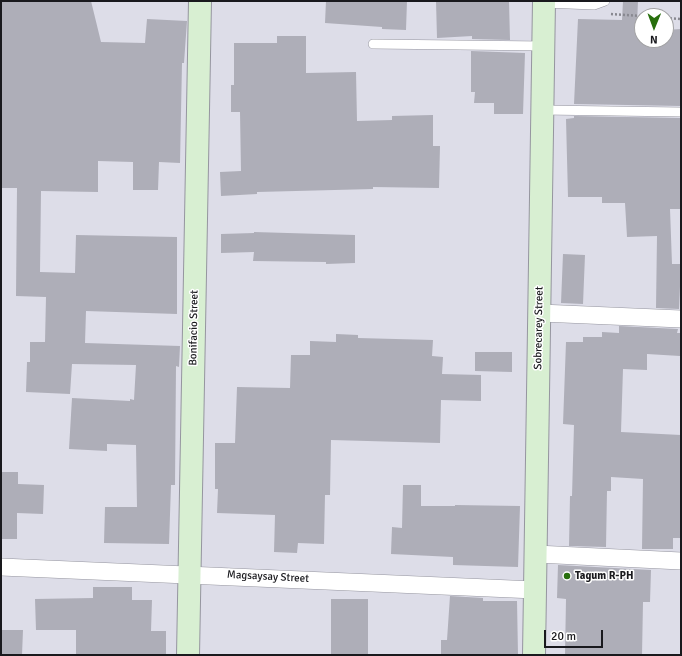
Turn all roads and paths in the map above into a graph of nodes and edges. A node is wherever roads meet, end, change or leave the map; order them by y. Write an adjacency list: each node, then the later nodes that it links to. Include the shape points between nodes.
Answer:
1 (200, 1): 13 (main road, Bonifacio Street)
2 (604, 1): 3 (lane, via 594,5)
3 (544, 2): 5 (main road, Sobrecarey Street)
4 (373, 44): 5 (lane)
5 (544, 46): 6 (main road, Sobrecarey Street)
6 (543, 110): 7 (lane); 8 (main road, Sobrecarey Street)
7 (681, 112)
8 (540, 312): 9 (street); 10 (main road, Sobrecarey Street)
9 (681, 319)
10 (536, 554): 11 (street); 14 (main road, Sobrecarey Street)
11 (681, 561)
12 (1, 567): 13 (street, Magsaysay Street)
13 (190, 574): 14 (street, Magsaysay Street); 15 (main road, Bonifacio Street)
14 (535, 590): 16 (main road, Sobrecarey Street)
15 (188, 655)
16 (534, 655)

